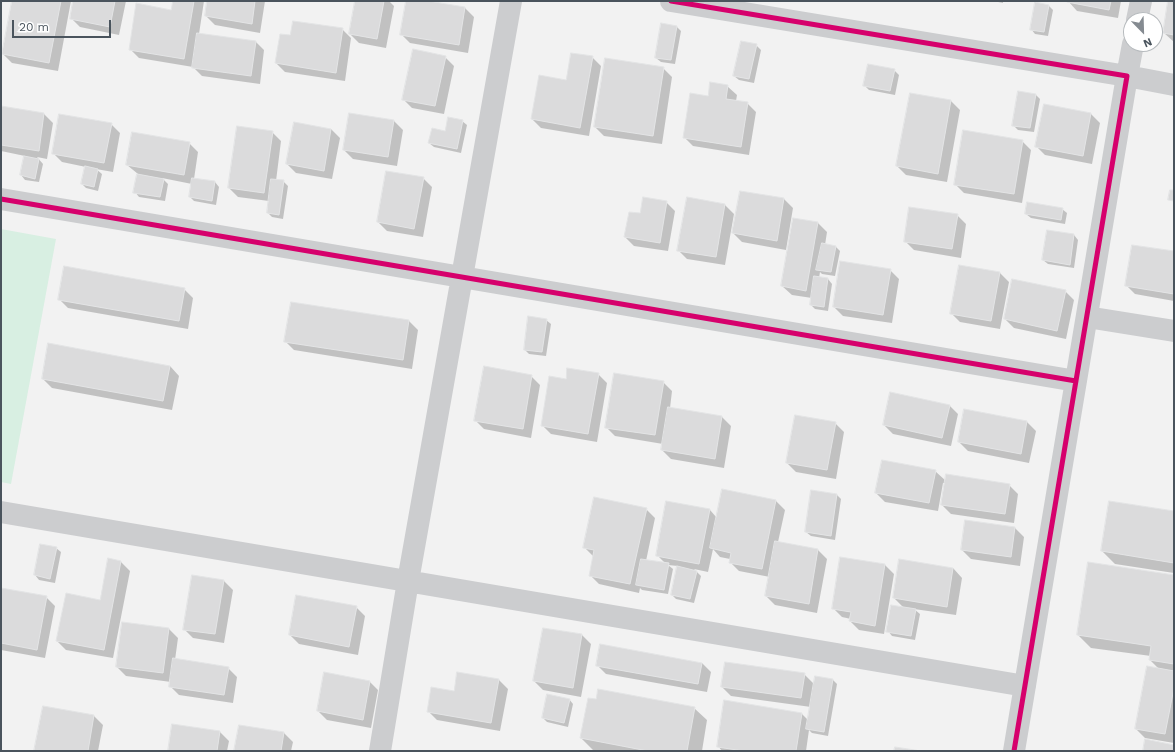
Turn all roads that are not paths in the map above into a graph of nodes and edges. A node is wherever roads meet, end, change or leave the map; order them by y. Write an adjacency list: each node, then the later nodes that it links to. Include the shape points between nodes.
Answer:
1 (511, 1): 9 (street)
2 (671, 1): 6 (street)
3 (1141, 1): 4 (street)
4 (1139, 12)
5 (1132, 52): 6 (street)
6 (1127, 76): 7 (street); 10 (street)
7 (1174, 85)
8 (1, 199): 9 (street)
9 (462, 277): 12 (street); 14 (street)
10 (1087, 317): 11 (street); 12 (street)
11 (1174, 331)
12 (1076, 381): 15 (street)
13 (1, 512): 14 (street)
14 (408, 581): 15 (street); 16 (street)
15 (1025, 686): 17 (street)
16 (380, 751)
17 (1014, 751)

